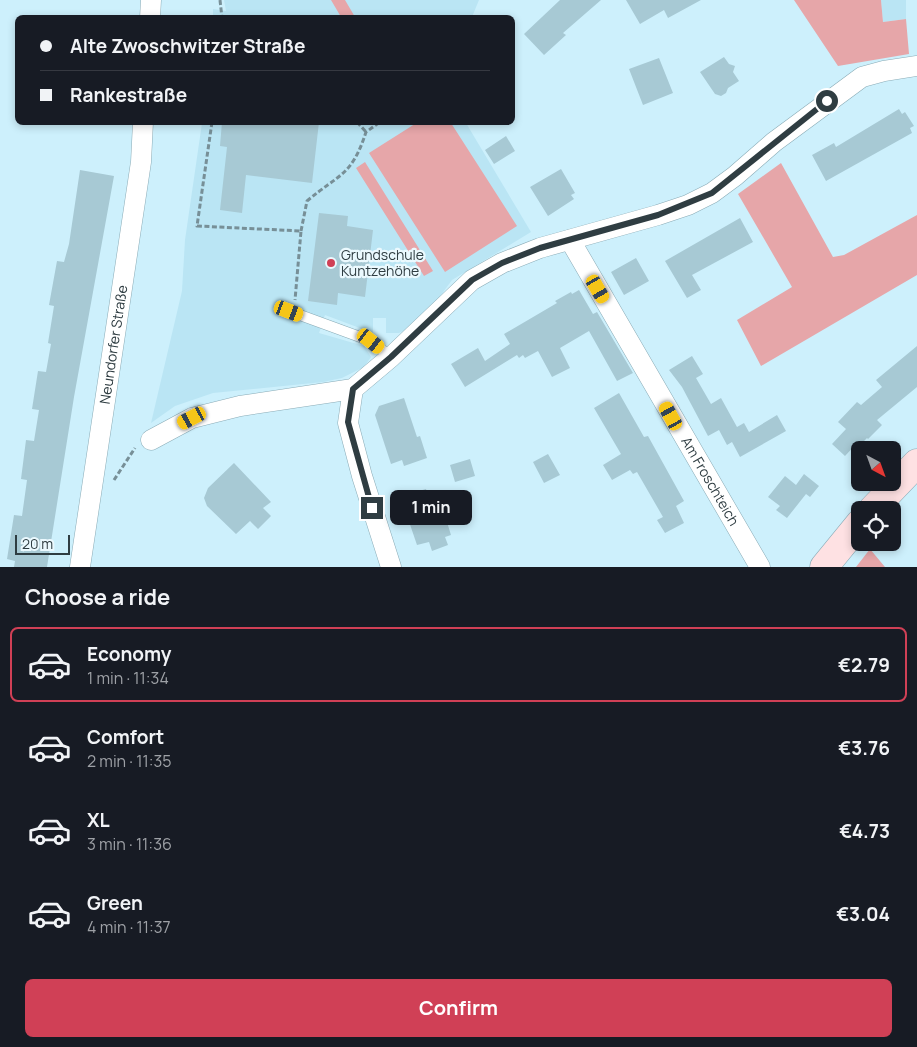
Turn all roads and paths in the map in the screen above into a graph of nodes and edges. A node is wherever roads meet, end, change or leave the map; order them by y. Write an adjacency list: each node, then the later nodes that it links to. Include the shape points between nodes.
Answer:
1 (151, 0): 3 (street)
2 (220, 0): 4 (path)
3 (150, 15)
4 (222, 15)
5 (917, 66): 12 (street, via 862,77 804,118 712,193 658,215)
6 (143, 125): 20 (street, Neundorfer Straße, via 139,172)
7 (212, 125): 11 (path, via 197,226)
8 (360, 125): 10 (path)
9 (376, 125): 10 (path)
10 (366, 132): 11 (path, via 359,154 346,173 307,201)
11 (301, 231): 13 (path, via 295,302)
12 (570, 240): 14 (street, via 502,263 472,280); 22 (street, Am Froschteich)
13 (289, 311): 14 (lane, via 371,341)
14 (391, 357): 15 (street)
15 (353, 389): 16 (street, via 240,406 200,416); 21 (street, via 348,422)
16 (152, 440)
17 (917, 463): 18 (street)
18 (881, 501)
19 (851, 534): 23 (street)
20 (80, 567)
21 (391, 567)
22 (760, 567)
23 (824, 567)

